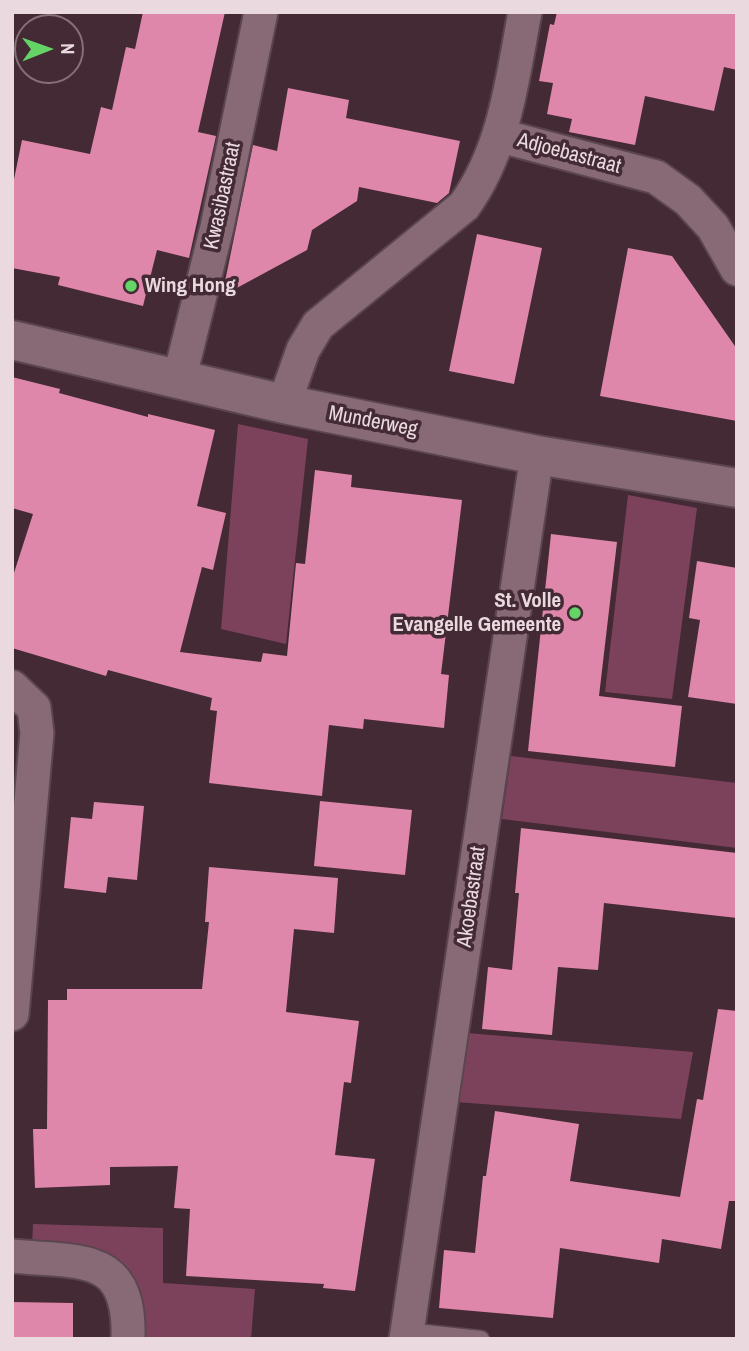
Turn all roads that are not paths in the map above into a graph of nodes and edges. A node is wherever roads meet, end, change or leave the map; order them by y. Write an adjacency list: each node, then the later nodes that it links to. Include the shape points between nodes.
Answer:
1 (261, 12): 6 (street, Kwasibastraat, via 217,227)
2 (526, 12): 3 (street)
3 (501, 136): 4 (street, Adjoebastraat, via 656,177 688,200 713,227); 7 (street, Adjoebastraat, via 464,206 318,326 303,351)
4 (737, 269)
5 (12, 340): 6 (street, Munderweg)
6 (179, 380): 7 (street, Munderweg)
7 (284, 404): 8 (street, Munderweg)
8 (537, 455): 9 (street, Munderweg); 13 (street, Akoebastraat)
9 (737, 488)
10 (23, 698): 11 (street, via 37,733)
11 (12, 1014)
12 (12, 1256): 14 (street, via 98,1265 122,1287 129,1317)
13 (407, 1335): 15 (lane)
14 (128, 1339)
15 (481, 1339)

